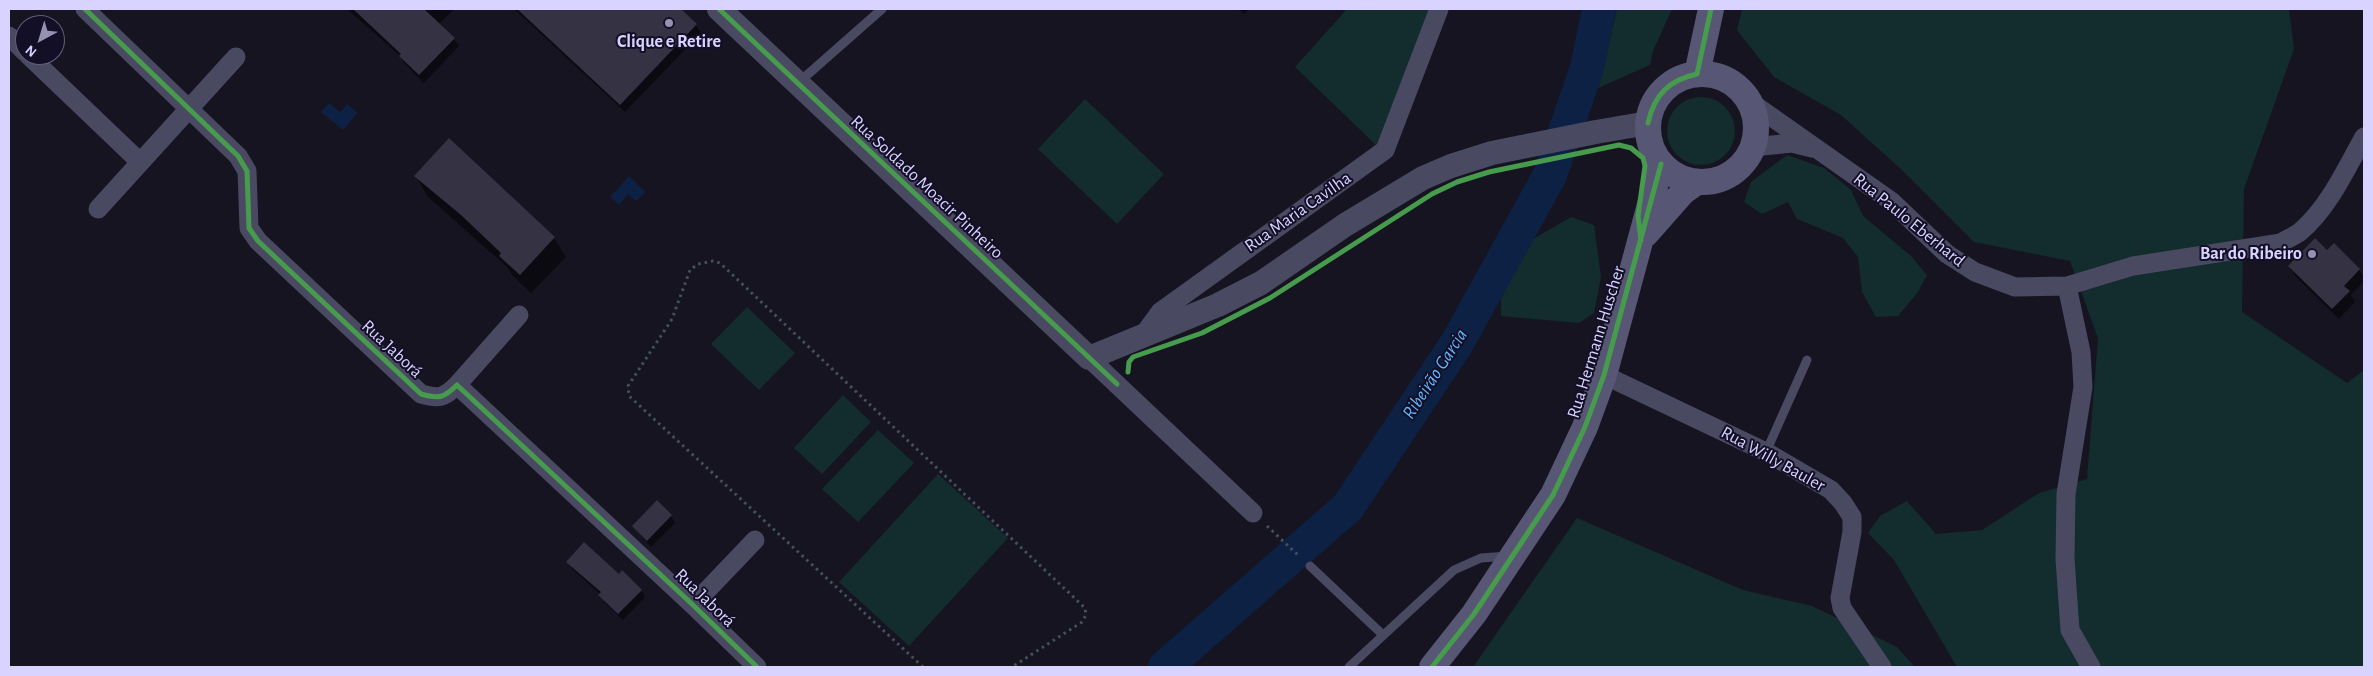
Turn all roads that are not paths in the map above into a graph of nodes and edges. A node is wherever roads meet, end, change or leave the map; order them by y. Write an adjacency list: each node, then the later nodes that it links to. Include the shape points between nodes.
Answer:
1 (85, 9): 11 (street, Rua Jaborá)
2 (719, 9): 9 (street, Rua Soldado Moacir Pinheiro)
3 (882, 9): 9 (lane)
4 (1439, 9): 23 (street, Rua Maria Cavilha, via 1385,150 1160,312)
5 (1711, 9): 8 (main road)
6 (236, 57): 11 (street)
7 (38, 65): 16 (street)
8 (1697, 74): 10 (main road, via 1727,80); 12 (main road, via 1669,84 1658,95)
9 (798, 84): 24 (street, Rua Soldado Moacir Pinheiro)
10 (1749, 101): 14 (main road, via 1756,123); 15 (street, Rua Paulo Eberhard)
11 (188, 108): 16 (street); 27 (street, Rua Jaborá, via 238,156 248,171 249,228 258,241 421,394 435,398 447,395)
12 (1648, 123): 17 (main road, via 1650,145); 23 (street, via 1492,153 1451,166 1424,178 1345,225 1261,284)
13 (2364, 137): 21 (street, Rua Paulo Eberhard, via 2337,186 2314,217 2281,243 2133,266)
14 (1753, 147): 15 (street, Rua Paulo Eberhard, via 1792,143); 18 (main road, via 1740,167 1727,176 1712,182)
15 (1818, 150): 21 (street, Rua Paulo Eberhard, via 1891,202 1946,254 1975,272 2015,287)
16 (140, 162): 19 (street)
17 (1661, 164): 18 (main road, via 1677,176); 20 (main road, Rua Hermann Huscher)
18 (1697, 182): 20 (main road, Rua Hermann Huscher, via 1679,196)
19 (98, 209)
20 (1641, 240): 26 (main road, Rua Hermann Huscher)
21 (2067, 286): 39 (street, via 2081,352 2083,387 2066,494 2065,559 2070,630)
22 (519, 315): 27 (street)
23 (1144, 334): 24 (street)
24 (1089, 358): 29 (street, Rua Soldado Moacir Pinheiro)
25 (1807, 360): 28 (lane)
26 (1604, 375): 28 (street, Rua Willy Bauler); 31 (main road, Rua Hermann Huscher, via 1585,427 1553,495)
27 (457, 385): 33 (street, Rua Jaborá)
28 (1766, 452): 38 (street, Rua Willy Bauler, via 1831,490 1852,517 1840,598 1842,608)
29 (1253, 512)
30 (755, 540): 33 (street)
31 (1514, 555): 34 (lane, via 1481,558 1454,570); 37 (main road, Rua Hermann Huscher, via 1474,614)
32 (1310, 566): 34 (lane)
33 (694, 605): 35 (street, Rua Jaborá)
34 (1383, 635): 36 (lane)
35 (757, 667)
36 (1349, 667)
37 (1432, 667)
38 (1882, 667)
39 (2091, 667)

